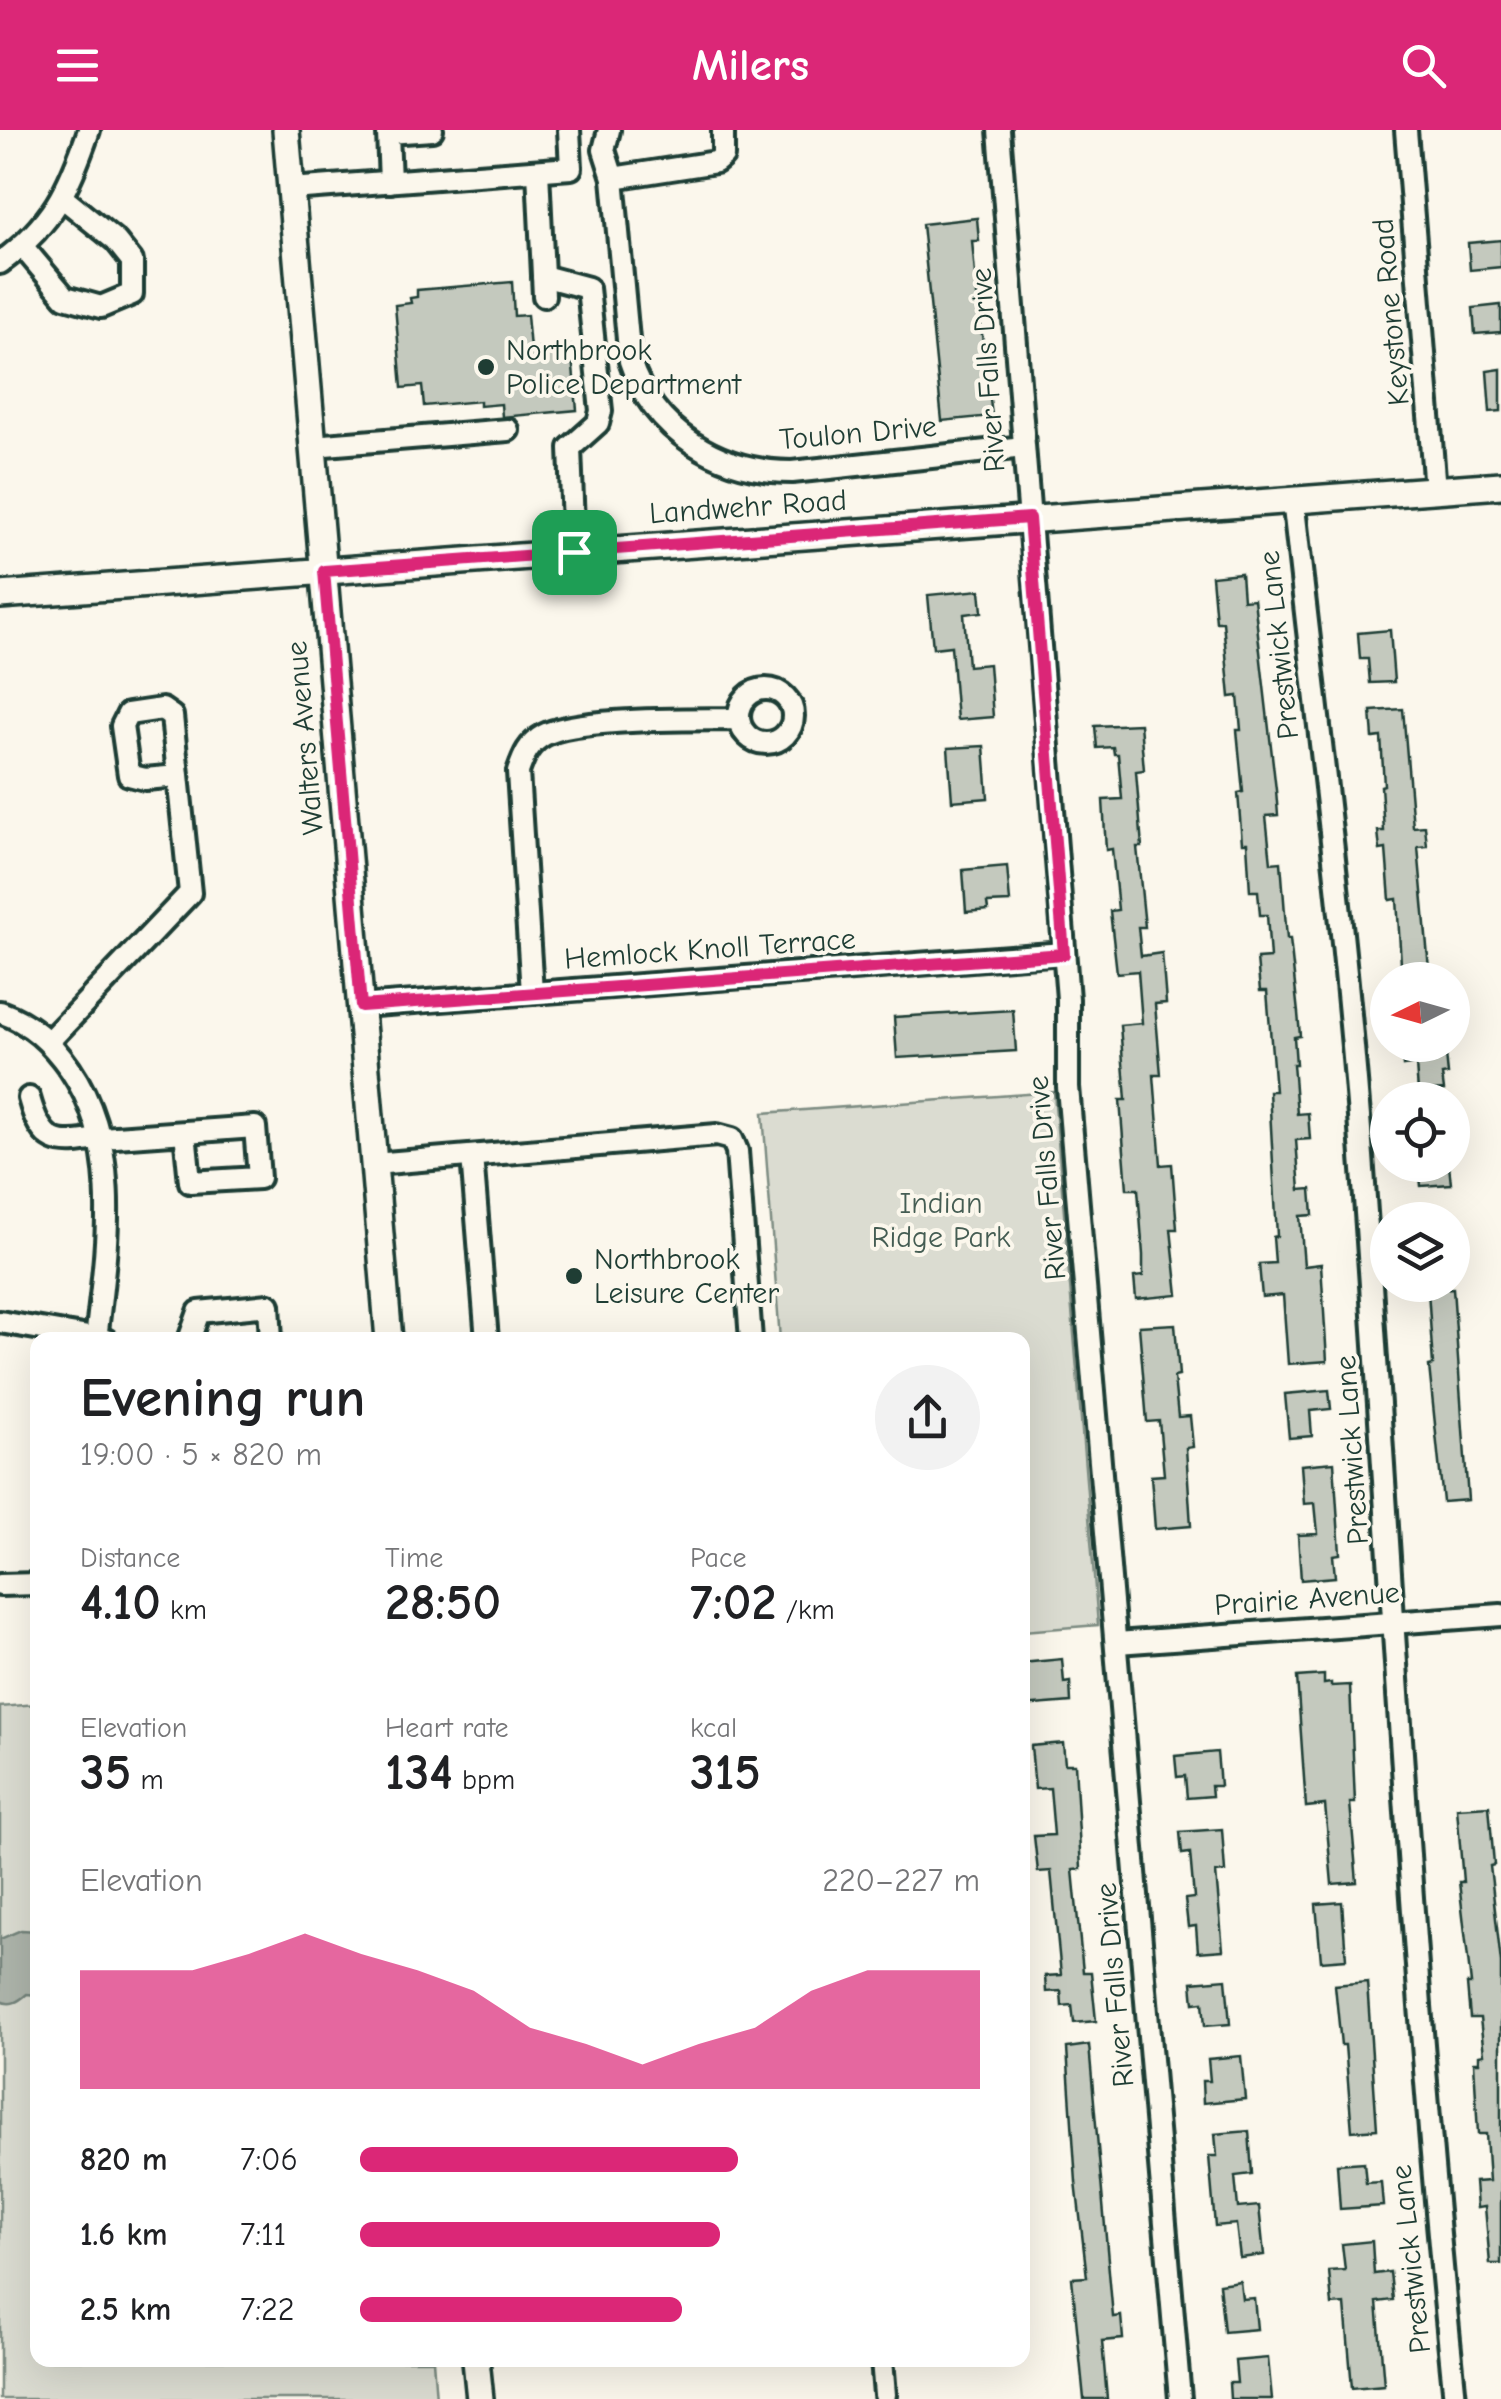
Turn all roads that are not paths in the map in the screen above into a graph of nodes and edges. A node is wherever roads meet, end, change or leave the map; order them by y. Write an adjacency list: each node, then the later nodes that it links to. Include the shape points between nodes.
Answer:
1 (89, 130): 13 (street)
2 (286, 130): 12 (main road, Walters Avenue)
3 (432, 130): 11 (street, via 388,133)
4 (569, 130): 9 (street, via 571,168)
5 (608, 130): 10 (street, Toulon Drive, via 604,150)
6 (722, 130): 10 (street, via 723,156 716,162)
7 (999, 130): 18 (street, River Falls Drive)
8 (1406, 130): 20 (street, Keystone Road)
9 (538, 171): 11 (street); 23 (street, via 543,286 588,288 601,411 598,423 570,448)
10 (612, 178): 18 (street, Toulon Drive, via 638,385 660,416 708,455 760,472 792,472)
11 (390, 182): 12 (street)
12 (291, 189): 17 (main road, Walters Avenue)
13 (63, 198): 14 (street); 14 (street, via 132,260 132,294 102,307 64,297)
14 (23, 247): 15 (street)
15 (0, 263)
16 (508, 430): 17 (street)
17 (313, 446): 24 (main road, Walters Avenue)
18 (1024, 446): 22 (street, River Falls Drive)
19 (1501, 485): 20 (main road, Landwehr Road)
20 (1435, 490): 21 (main road, Landwehr Road)
21 (1294, 498): 22 (main road, Landwehr Road); 49 (street, Prestwick Lane, via 1352,1036)
22 (1029, 518): 23 (main road, Landwehr Road); 28 (street, River Falls Drive)
23 (574, 552): 24 (main road, Landwehr Road)
24 (324, 571): 25 (main road, Landwehr Road); 30 (main road, Walters Avenue)
25 (0, 595)
26 (739, 718): 29 (street, via 577,726 547,733 527,748 518,772)
27 (178, 776): 32 (street, via 190,893)
28 (1064, 954): 29 (street, Hemlock Knoll Terrace); 50 (street, River Falls Drive, via 1068,1088)
29 (532, 992): 30 (street, Hemlock Knoll Terrace)
30 (361, 1006): 37 (main road, Walters Avenue)
31 (0, 1012): 32 (street)
32 (50, 1040): 35 (street, via 85,1092)
33 (29, 1098): 35 (street, via 37,1126 56,1142)
34 (185, 1132): 35 (street)
35 (102, 1138): 40 (street, via 107,1206)
36 (472, 1156): 37 (street); 44 (street); 45 (street, via 717,1134 732,1140)
37 (374, 1164): 43 (main road, Walters Avenue)
38 (0, 1322): 39 (street)
39 (56, 1332)
40 (100, 1332)
41 (192, 1332): 42 (street, via 199,1312 269,1305)
42 (271, 1332)
43 (389, 1332)
44 (486, 1332)
45 (750, 1332)
46 (30, 1584): 47 (street)
47 (0, 1585)
48 (1501, 1615): 49 (street, Prairie Avenue)
49 (1394, 1622): 50 (street, Prairie Avenue); 56 (street, Prestwick Lane, via 1433,2194)
50 (1117, 1643): 55 (street, River Falls Drive)
51 (477, 2367): 54 (main road)
52 (883, 2367): 53 (street)
53 (885, 2394)
54 (480, 2399)
55 (1180, 2399)
56 (1455, 2399)

